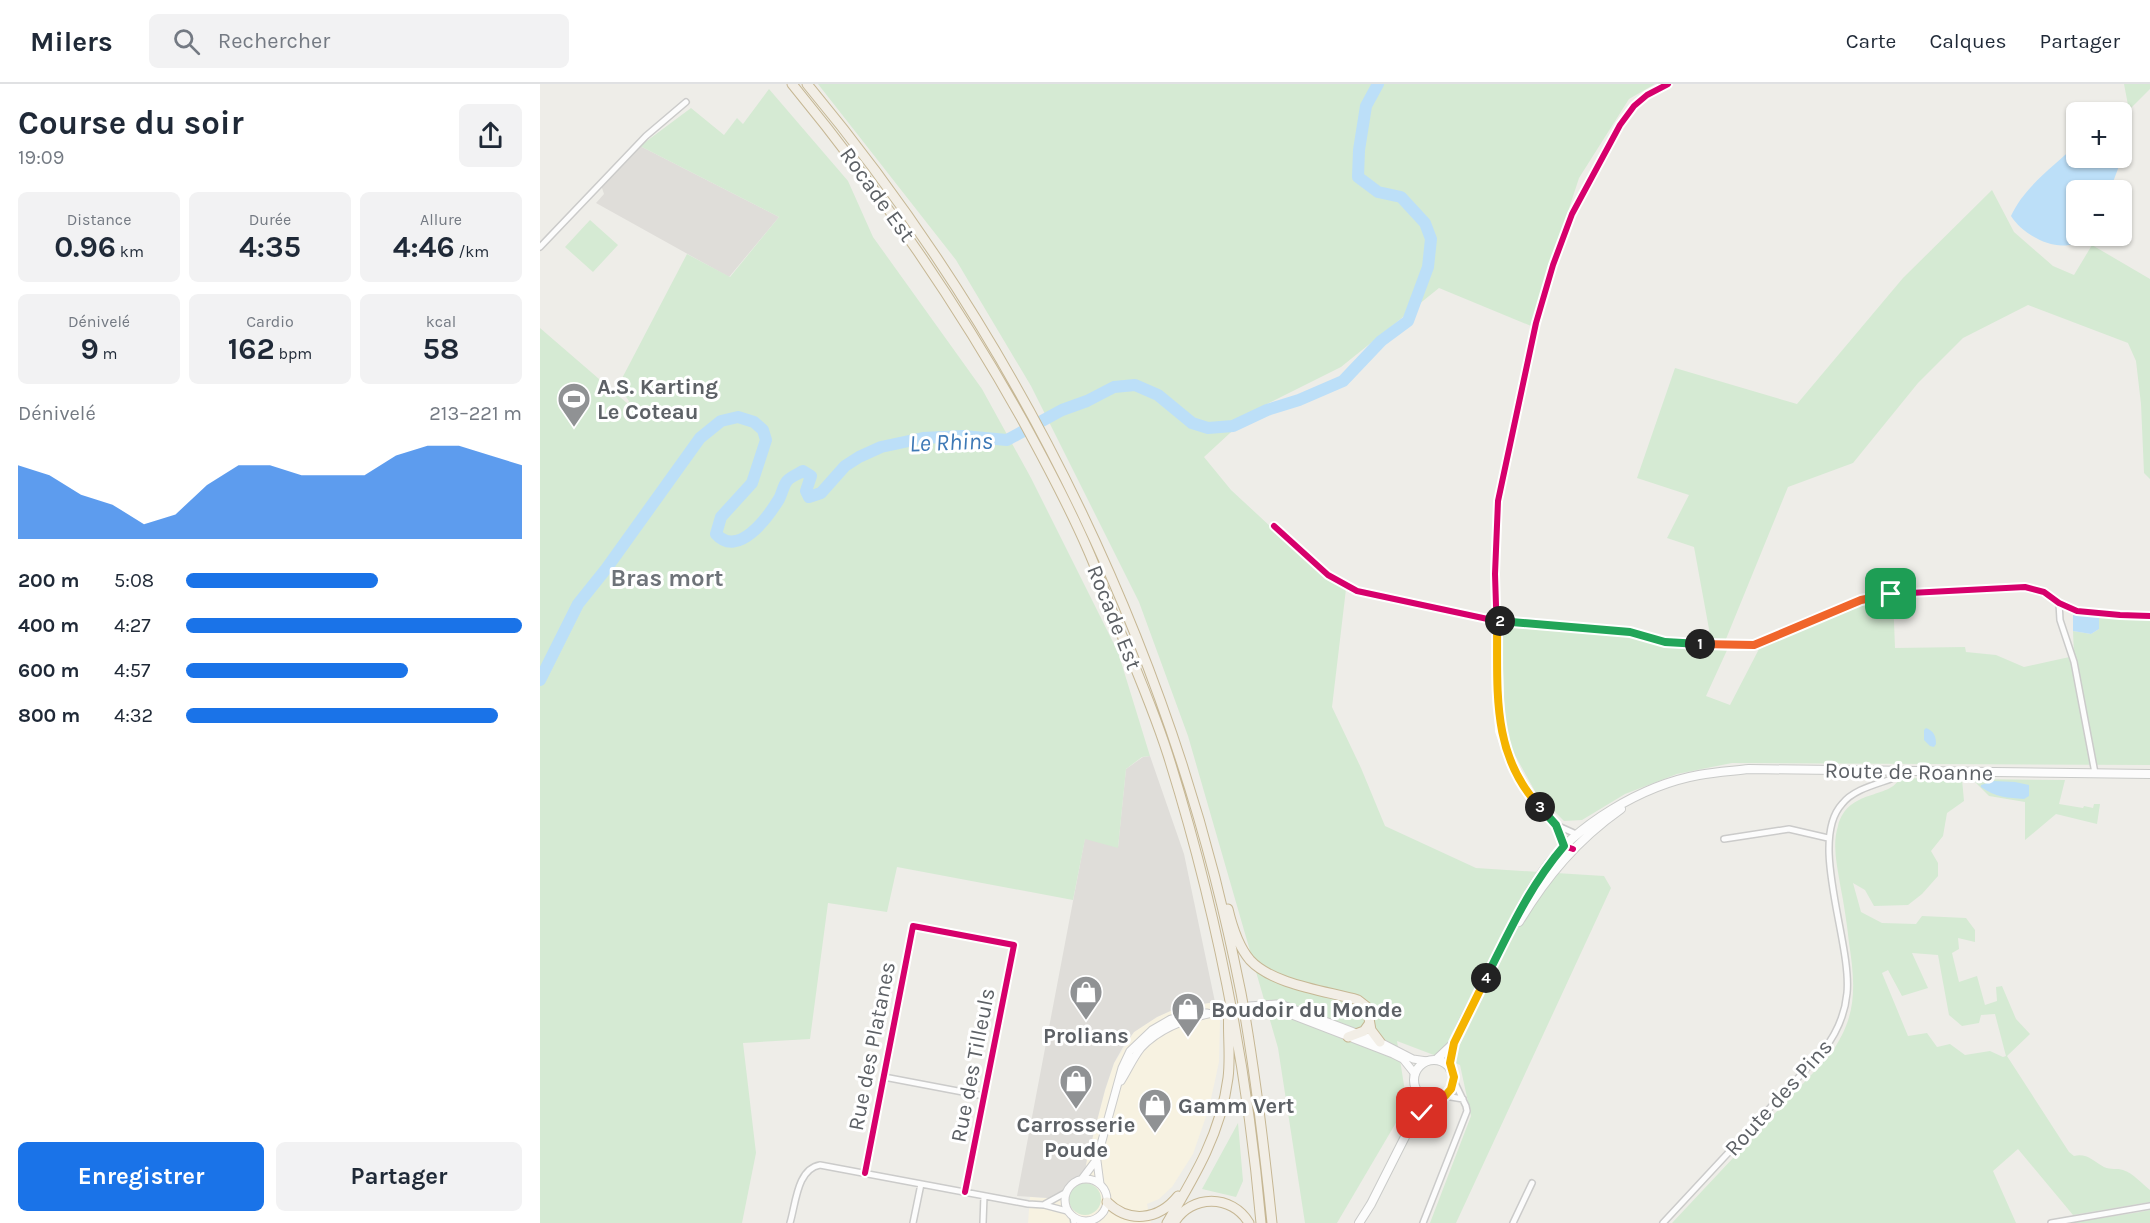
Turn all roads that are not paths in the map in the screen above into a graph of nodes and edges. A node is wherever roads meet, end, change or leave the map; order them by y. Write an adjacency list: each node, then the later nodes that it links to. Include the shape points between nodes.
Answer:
1 (792, 84): 21 (highway, Rocade Est, via 918,248 989,360 1088,549 1167,753 1192,837)
2 (807, 84): 19 (highway, Rocade Est, via 925,239 993,345 1049,447 1131,621 1177,750)
3 (1668, 84): 9 (street, via 1634,106 1620,125 1572,214 1553,265 1536,323 1498,501)
4 (686, 102): 5 (street, via 646,136)
5 (540, 247)
6 (1274, 526): 9 (street, via 1328,575 1357,591)
7 (2060, 603): 8 (street, via 2077,611); 9 (street, via 2044,592 2025,587 1891,594 1861,600 1748,646 1665,642 1630,632); 11 (street, via 2060,620 2074,662)
8 (2150, 616)
9 (1497, 621): 14 (street, via 1498,712 1504,748 1522,786)
10 (1893, 771): 11 (main road, Route de Roanne); 13 (main road, Route de Roanne, via 1749,769 1697,775); 16 (street, Route des Pins, via 1891,779 1856,793 1840,805)
11 (2095, 773): 12 (main road, Route de Roanne)
12 (2150, 774)
13 (1639, 796): 15 (main road, via 1606,812); 18 (main road)
14 (1556, 825): 15 (street); 18 (street)
15 (1576, 834): 18 (main road); 18 (main road)
16 (1828, 838): 17 (street, via 1789,829); 68 (street, Route des Pins, via 1847,980 1838,1028 1823,1051)
17 (1724, 839)
18 (1572, 846): 29 (main road, via 1544,870 1529,894)
19 (1212, 868): 25 (highway, via 1220,878 1234,931 1250,960 1278,977 1358,1000 1367,1007); 64 (highway, Rocade Est, via 1257,1087)
20 (914, 926): 33 (street, Rue des Platanes); 36 (street, Rue des Tilleuls, via 1014,945)
21 (1230, 998): 47 (highway, via 1226,1094 1216,1131); 63 (highway, Rocade Est, via 1246,1090)
22 (1266, 1005): 23 (street); 26 (street, via 1283,1005); 27 (street)
23 (1249, 1006)
24 (1223, 1011): 41 (street, via 1171,1018 1130,1051)
25 (1369, 1024): 26 (highway); 28 (highway)
26 (1359, 1034): 27 (highway); 28 (street)
27 (1348, 1037): 32 (street, via 1403,1059)
28 (1380, 1042): 30 (street, via 1413,1059)
29 (1454, 1043): 30 (main road); 31 (main road)
30 (1431, 1061): 31 (main road, via 1444,1063); 32 (main road)
31 (1450, 1069): 34 (main road)
32 (1415, 1074): 35 (main road)
33 (884, 1077): 36 (street); 42 (street, Rue des Platanes)
34 (1454, 1081): 37 (main road); 39 (street)
35 (1419, 1092): 38 (main road); 40 (main road)
36 (984, 1096): 48 (street, Rue des Tilleuls)
37 (1445, 1096): 38 (main road); 39 (street)
38 (1434, 1099): 40 (main road)
39 (1463, 1100): 66 (street, via 1467,1108 1464,1118)
40 (1414, 1119): 65 (main road)
41 (1097, 1159): 43 (street); 46 (street)
42 (865, 1173): 45 (street); 57 (street, via 812,1167 804,1173)
43 (1082, 1179): 46 (street); 49 (street, via 1071,1184)
44 (1532, 1183): 67 (street)
45 (921, 1184): 48 (street); 58 (street)
46 (1100, 1184): 51 (street)
47 (1189, 1188): 51 (highway, via 1162,1213 1139,1221 1126,1220); 60 (highway)
48 (964, 1192): 50 (street)
49 (1065, 1193): 52 (street); 54 (street)
50 (984, 1196): 52 (street); 59 (street)
51 (1107, 1203): 56 (street, via 1101,1215)
52 (1044, 1204): 54 (street)
53 (2150, 1206): 69 (street)
54 (1067, 1210): 55 (street)
55 (1073, 1220): 56 (street)
56 (1087, 1222)
57 (790, 1223)
58 (913, 1223)
59 (983, 1223)
60 (1167, 1223)
61 (1173, 1223): 62 (highway, via 1184,1210 1213,1201 1235,1208)
62 (1249, 1223)
63 (1261, 1223)
64 (1272, 1223)
65 (1359, 1223)
66 (1423, 1223)
67 (1513, 1223)
68 (1663, 1223)
69 (2051, 1223)

